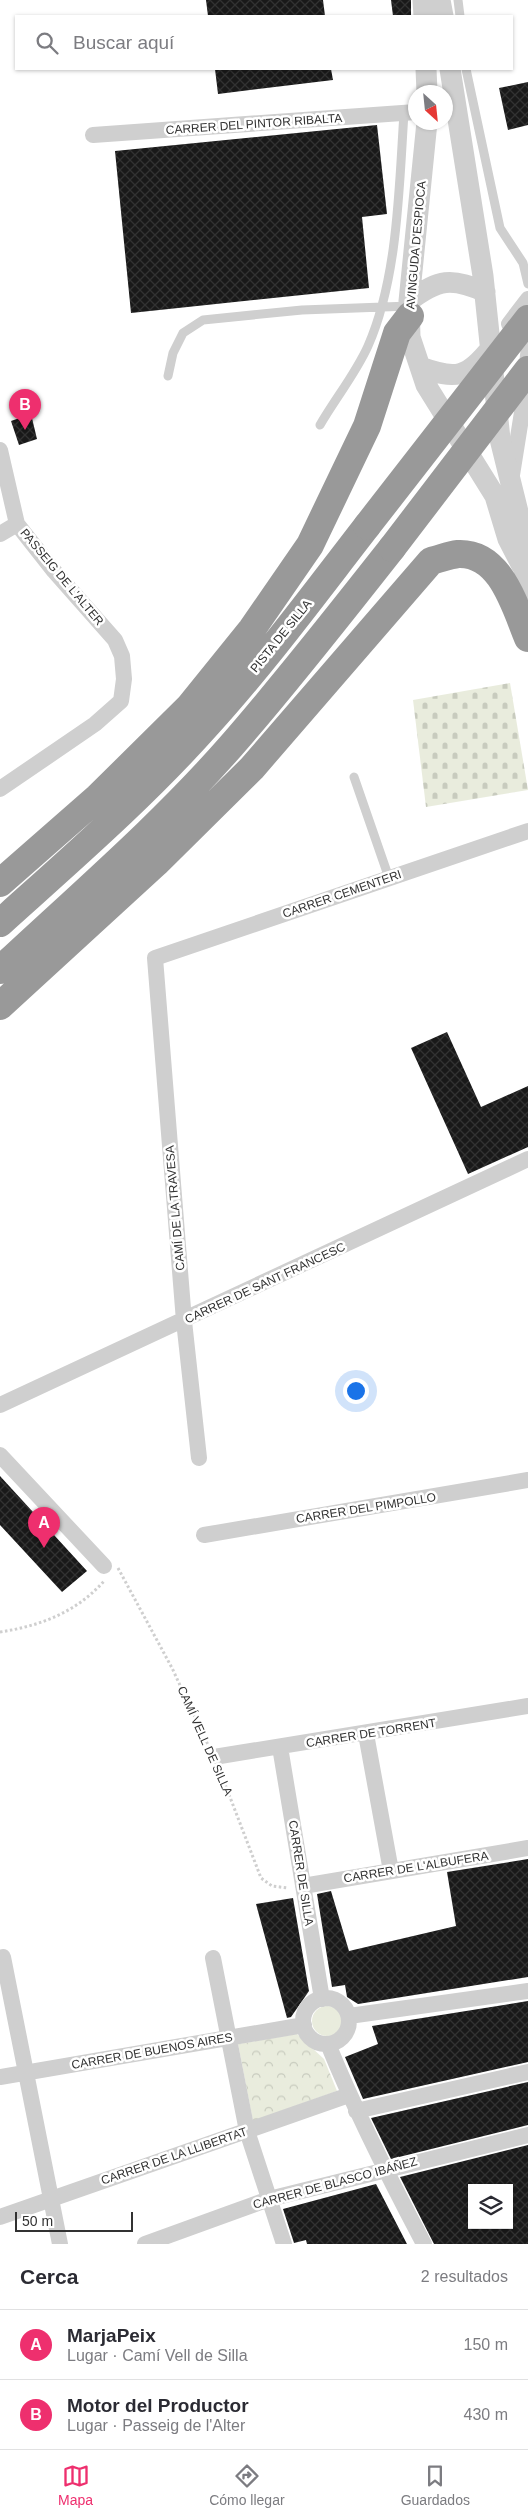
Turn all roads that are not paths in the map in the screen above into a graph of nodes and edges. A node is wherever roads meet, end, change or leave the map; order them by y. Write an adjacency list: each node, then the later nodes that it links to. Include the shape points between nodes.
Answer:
1 (423, 0): 4 (street)
2 (440, 0): 5 (street)
3 (458, 0): 6 (lane)
4 (424, 15)
5 (443, 15)
6 (460, 15)
7 (426, 70): 9 (street)
8 (460, 70): 14 (lane, via 500,228 523,263); 15 (street, via 454,100)
9 (427, 85)
10 (408, 113): 13 (street, CARRER DEL PINTOR RIBALTA)
11 (408, 130): 17 (lane, via 397,228)
12 (426, 130): 18 (street, AVINGUDA D'ESPIOCA)
13 (93, 135)
14 (528, 284)
15 (485, 292): 18 (street, via 455,281 440,282 425,289); 20 (street)
16 (528, 299): 20 (street)
17 (381, 306): 18 (lane); 23 (lane, via 203,320 183,333); 25 (lane, via 368,347)
18 (410, 308): 21 (street, AVINGUDA D'ESPIOCA, via 410,337); 37 (highway, via 397,332 367,426 310,545 252,629 189,707 98,797)
19 (528, 321): 26 (lane, via 524,363); 38 (highway, PISTA DE SILLA, bridge, via 208,725 117,818)
20 (492, 348): 21 (street, via 477,366 460,375 442,375); 26 (street)
21 (420, 366): 31 (street, AVINGUDA D'ESPIOCA, via 426,385 495,496 508,540)
22 (528, 370): 40 (highway, bridge, via 392,548 230,747 138,842)
23 (168, 376)
24 (528, 400): 28 (street, via 523,406)
25 (320, 425)
26 (500, 439): 28 (street)
27 (0, 450): 29 (street, PASSEIG DE L'ALTER)
28 (511, 480): 31 (street, via 524,536)
29 (17, 524): 30 (street); 34 (street, PASSEIG DE L'ALTER, via 115,640 124,679 121,701 96,724)
30 (0, 534)
31 (526, 580)
32 (528, 638): 41 (highway, via 502,578 485,561 459,554 431,561 252,768 149,869)
33 (354, 778): 36 (lane)
34 (0, 789)
35 (528, 830): 36 (street, CARRER CEMENTERI)
36 (389, 878): 39 (street, CARRER CEMENTERI)
37 (0, 883)
38 (0, 923)
39 (155, 958): 43 (street, CAMÍ DE LA TRAVESA)
40 (0, 970)
41 (0, 1006)
42 (528, 1159): 43 (street, CARRER DE SANT FRANCESC)
43 (184, 1321): 44 (street, CARRER DE SANT FRANCESC); 46 (street, CAMÍ DE LA TRAVESA)
44 (0, 1405)
45 (0, 1455): 47 (street)
46 (199, 1458)
47 (8, 1473): 50 (street)
48 (528, 1480): 49 (street, CARRER DEL PIMPOLLO)
49 (204, 1535)
50 (111, 1567)
51 (528, 1706): 52 (street, CARRER DE TORRENT)
52 (366, 1734): 53 (street, CARRER DE TORRENT); 56 (street)
53 (280, 1747): 54 (street, CARRER DE TORRENT); 57 (street, CARRER DE SILLA)
54 (214, 1757)
55 (528, 1848): 56 (street, CARRER DE L'ALBUFERA)
56 (391, 1871): 57 (street, CARRER DE L'ALBUFERA)
57 (303, 1886): 61 (street, CARRER DE SILLA)
58 (3, 1958): 66 (street)
59 (213, 1958): 64 (street)
60 (528, 1991): 62 (street)
61 (322, 1999): 62 (street, via 329,1998 342,2004); 63 (street, via 310,2006)
62 (348, 2016): 65 (street, via 347,2031)
63 (304, 2025): 64 (street, CARRER DE BUENOS AIRES); 65 (street, via 310,2037)
64 (228, 2039): 66 (street, CARRER DE BUENOS AIRES); 71 (street)
65 (328, 2044): 69 (street)
66 (28, 2072): 68 (street, CARRER DE BUENOS AIRES); 74 (street)
67 (528, 2072): 70 (street)
68 (0, 2077)
69 (349, 2095): 70 (street); 71 (street, CARRER DE LA LLIBERTAT)
70 (356, 2111): 73 (street)
71 (247, 2131): 74 (street, CARRER DE LA LLIBERTAT); 75 (street)
72 (528, 2135): 73 (street, CARRER DE BLASCO IBÁÑEZ)
73 (384, 2169): 75 (street, CARRER DE BLASCO IBÁÑEZ); 80 (street)
74 (52, 2198): 76 (street, CARRER DE LA LLIBERTAT); 77 (street)
75 (270, 2199): 78 (street, CARRER DE BLASCO IBÁÑEZ); 79 (street)
76 (0, 2217)
77 (60, 2244)
78 (145, 2244)
79 (284, 2244)
80 (424, 2244)

